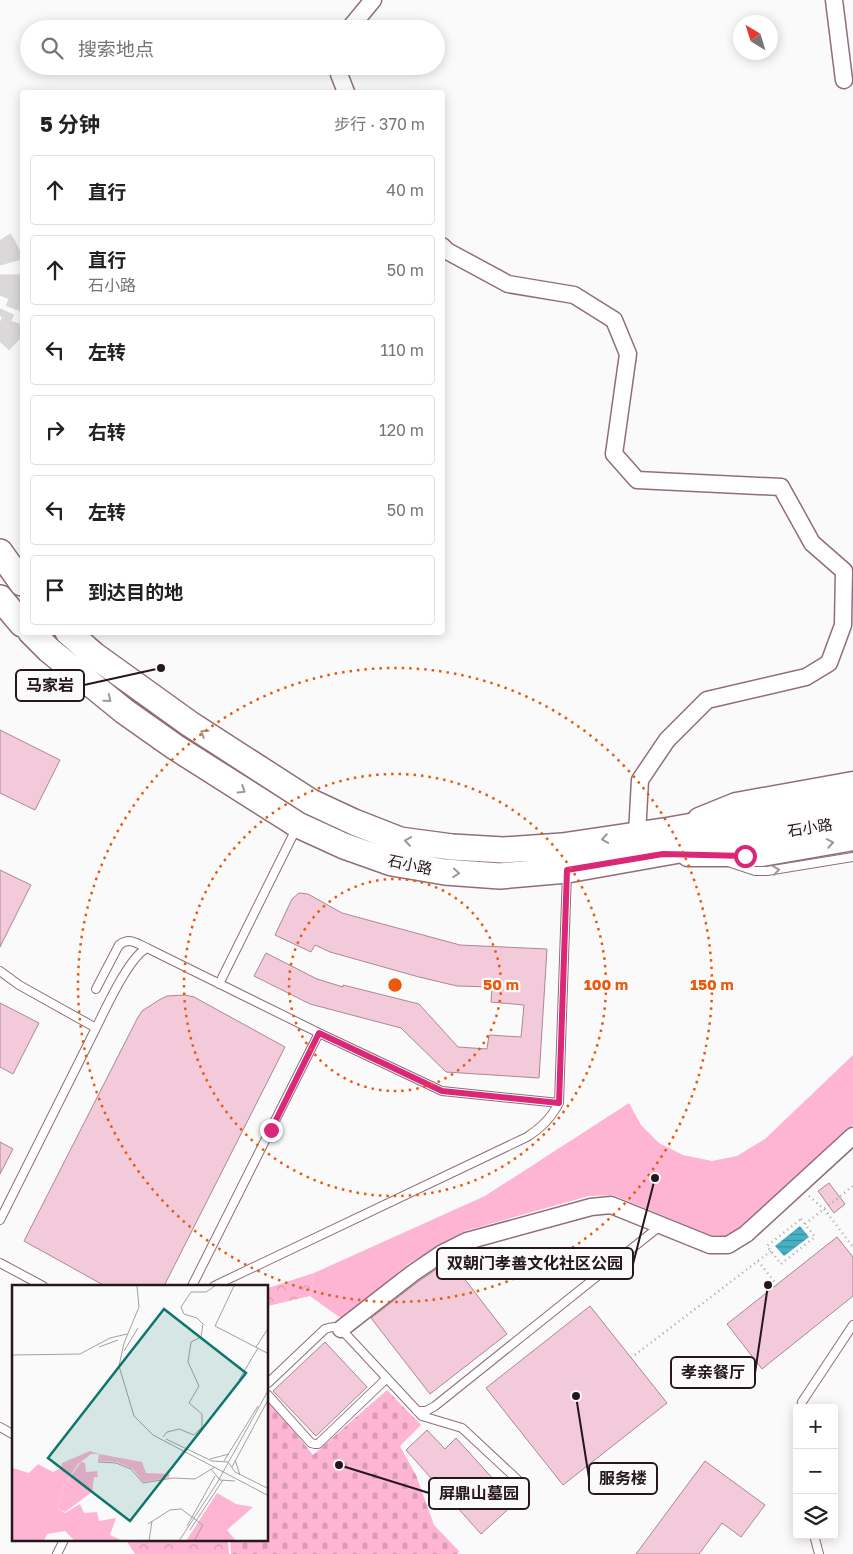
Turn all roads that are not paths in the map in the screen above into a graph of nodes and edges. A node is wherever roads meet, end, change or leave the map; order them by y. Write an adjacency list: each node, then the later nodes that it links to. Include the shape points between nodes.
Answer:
1 (373, 0): 3 (street)
2 (834, 0): 5 (street)
3 (356, 20)
4 (339, 75): 6 (street)
5 (844, 80)
6 (345, 90)
7 (445, 250): 20 (street, via 508,284 574,294 614,320 628,354 614,454 637,480 782,487 812,543 844,571 843,626 829,663 806,677 707,700 667,740 640,780)
8 (0, 552): 9 (main road)
9 (20, 580)
10 (0, 598): 11 (main road)
11 (20, 622)
12 (35, 635): 17 (main road, 石小路, one-way to 17, via 124,711)
13 (71, 635): 20 (main road, 石小路, one-way to 13, via 562,846 503,850 400,840 311,802 174,713)
14 (853, 782): 19 (street, via 736,804)
15 (853, 798): 18 (main road, 石小路)
16 (853, 820): 18 (main road, 石小路)
17 (298, 825): 25 (main road, 石小路, one-way to 25, via 392,863 427,869 500,876); 28 (lane)
18 (740, 828): 19 (main road, 石小路); 22 (main road, 石小路)
19 (670, 830): 20 (main road, 石小路)
20 (637, 834)
21 (853, 838): 23 (street, one-way to 21, via 762,855)
22 (663, 854): 23 (street); 25 (main road, 石小路)
23 (713, 856): 24 (lane, one-way to 24, via 742,867 767,871)
24 (853, 857)
25 (567, 870): 32 (lane)
26 (147, 948): 28 (lane); 29 (lane, via 131,940 119,945); 30 (lane, via 130,964)
27 (0, 971): 30 (lane, via 18,985)
28 (218, 984): 31 (lane)
29 (96, 989)
30 (96, 1028): 34 (lane)
31 (319, 1033): 32 (lane, via 442,1091); 38 (lane)
32 (559, 1103): 39 (lane, via 542,1127 527,1137)
33 (853, 1136): 35 (street, via 746,1234 728,1245 710,1245)
34 (0, 1220)
35 (661, 1225): 41 (street, via 611,1205 591,1207 467,1241 413,1273); 46 (lane, via 435,1406)
36 (0, 1263): 37 (lane)
37 (41, 1285)
38 (193, 1285)
39 (216, 1285)
40 (853, 1325): 45 (lane)
41 (341, 1329): 42 (lane); 43 (lane, via 325,1328)
42 (387, 1378): 44 (lane, via 318,1444); 46 (lane)
43 (269, 1382)
44 (269, 1396)
45 (802, 1404)
46 (417, 1411): 49 (lane, via 422,1416 462,1428)
47 (0, 1427): 48 (lane)
48 (12, 1434)
49 (520, 1482)
50 (815, 1539): 53 (lane)
51 (63, 1542): 52 (lane)
52 (57, 1554)
53 (819, 1554)

